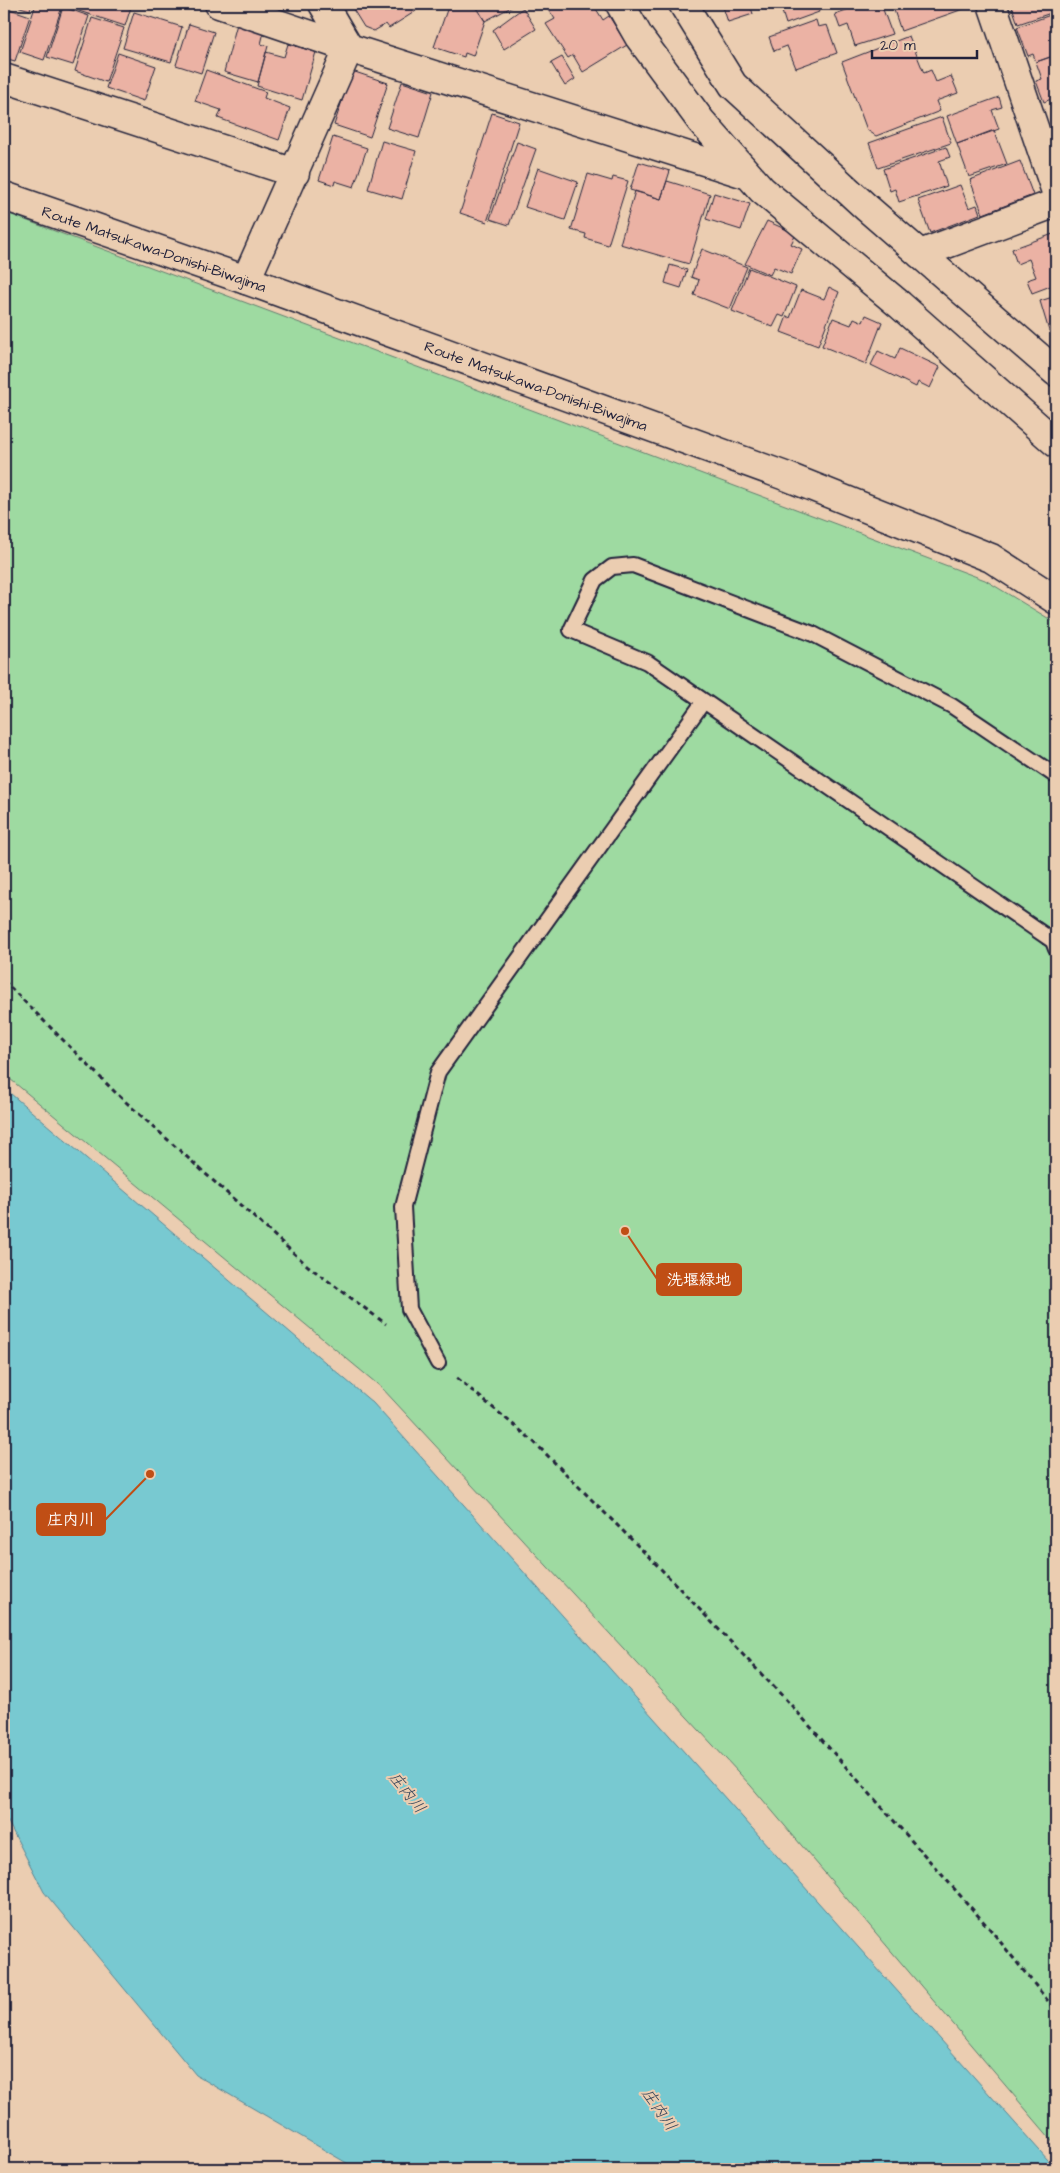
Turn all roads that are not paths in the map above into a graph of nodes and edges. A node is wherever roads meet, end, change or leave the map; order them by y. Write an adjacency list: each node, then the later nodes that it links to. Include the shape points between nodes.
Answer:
1 (219, 4): 6 (street)
2 (323, 4): 6 (street)
3 (620, 4): 9 (street, via 639,36 702,121)
4 (683, 4): 13 (street, via 733,85)
5 (992, 4): 10 (street)
6 (348, 48): 8 (street); 9 (street)
7 (4, 78): 8 (street)
8 (295, 174): 14 (street)
9 (749, 175): 16 (street, via 762,190 900,305)
10 (1056, 192)
11 (4, 196): 14 (street, Route Matsukawa-Donishi-Biwajima)
12 (1056, 203): 13 (street)
13 (920, 254): 15 (street)
14 (246, 280): 17 (street, Route Matsukawa-Donishi-Biwajima, via 797,481 991,558)
15 (1056, 372)
16 (1056, 443)
17 (1056, 600)
18 (704, 701): 19 (lane, via 647,662 571,630 595,580 612,567 633,565 812,634 952,706); 20 (lane, via 1053,941); 21 (lane, via 438,1072 403,1207 409,1309)
19 (1056, 776)
20 (1056, 949)
21 (438, 1363)

